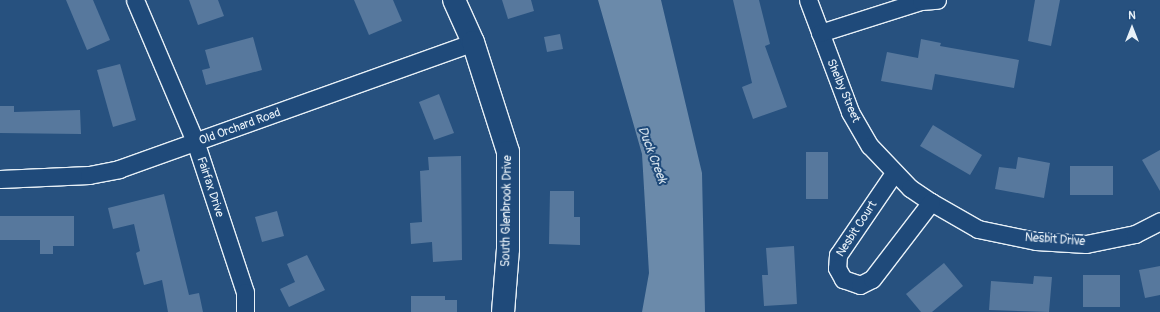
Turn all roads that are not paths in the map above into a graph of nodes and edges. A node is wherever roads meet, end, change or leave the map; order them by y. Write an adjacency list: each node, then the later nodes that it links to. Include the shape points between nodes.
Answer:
1 (135, 0): 7 (street, Fairfax Drive)
2 (454, 0): 6 (street, South Glenbrook Drive)
3 (808, 0): 5 (street, Shelby Street)
4 (937, 0): 5 (street, via 921,1)
5 (820, 33): 8 (street, Shelby Street, via 850,112 870,146)
6 (473, 42): 7 (street, Old Orchard Road); 13 (street, South Glenbrook Drive, via 508,152 508,249)
7 (196, 144): 9 (street, Old Orchard Road, via 89,175); 12 (street, Fairfax Drive, via 245,292)
8 (894, 173): 10 (street, Shelby Street); 10 (street, Nesbit Court, via 838,256 837,268 843,279 860,285 872,279)
9 (0, 179)
10 (931, 202): 11 (street, Nesbit Drive, via 978,229 1036,241 1086,244 1135,234)
11 (1160, 221)
12 (245, 312)
13 (503, 312)

